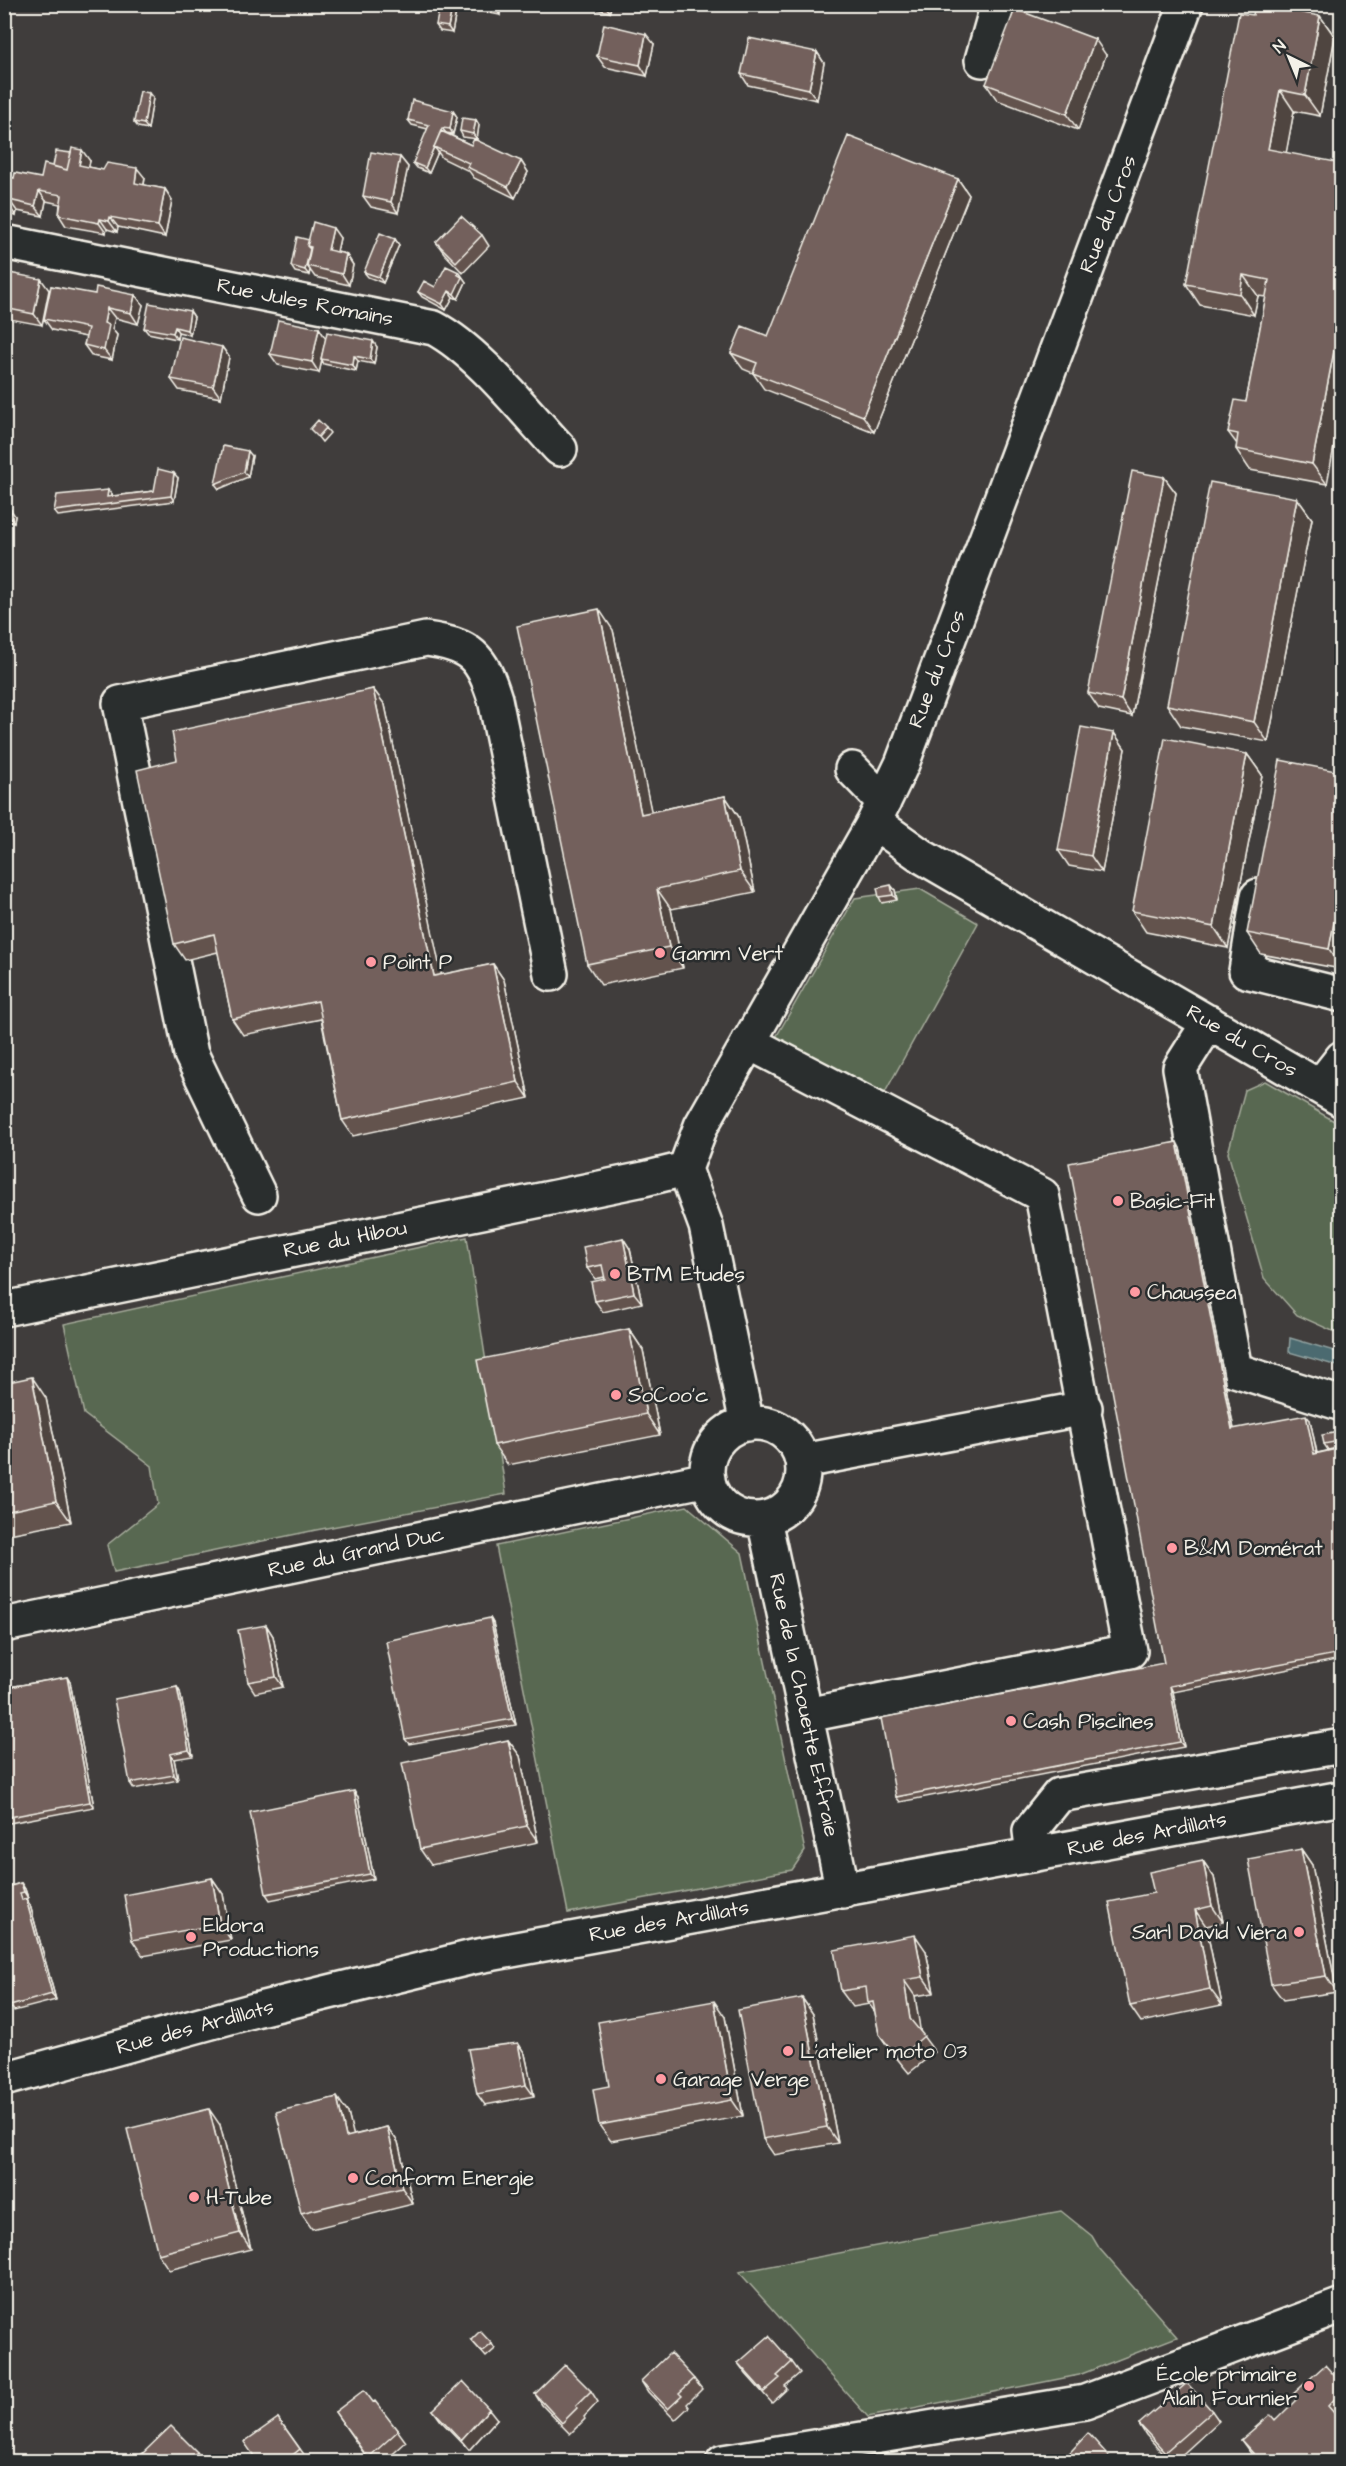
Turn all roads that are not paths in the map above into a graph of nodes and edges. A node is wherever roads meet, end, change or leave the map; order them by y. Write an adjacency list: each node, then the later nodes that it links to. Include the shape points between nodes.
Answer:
1 (998, 4): 3 (street)
2 (1186, 4): 7 (street, Rue du Cros, via 902,764)
3 (982, 60)
4 (4, 242): 5 (street, Rue Jules Romains, via 434,328 453,338 475,358)
5 (560, 449)
6 (852, 769): 7 (street)
7 (879, 812): 11 (street, Rue du Cros, via 923,857); 12 (street)
8 (1263, 869): 10 (street, via 1246,971)
9 (551, 974): 16 (street, via 495,699 488,675 468,651 453,643 426,639 120,703 191,1054)
10 (1341, 995)
11 (1209, 1022): 14 (street, Rue du Cros); 18 (street, via 1180,1068 1235,1370)
12 (748, 1042): 15 (street, via 701,1126); 19 (street, via 1042,1195)
13 (1341, 1058): 14 (street)
14 (1331, 1093)
15 (685, 1169): 17 (street, Rue du Hibou); 20 (street, via 706,1226)
16 (259, 1195)
17 (4, 1309)
18 (1341, 1404)
19 (1085, 1408): 21 (street); 25 (street, via 1130,1651)
20 (747, 1424): 21 (street, via 776,1427 788,1435); 22 (street, via 720,1438 707,1464)
21 (803, 1461): 23 (street, via 800,1491 779,1513)
22 (708, 1479): 23 (street, via 722,1506 735,1515); 24 (street, Rue du Grand Duc)
23 (764, 1519): 25 (street, Rue de la Chouette Effraie)
24 (4, 1625)
25 (807, 1714): 29 (street, Rue de la Chouette Effraie)
26 (1341, 1746): 28 (street, via 1059,1795 1030,1831)
27 (1341, 1798): 28 (street, Rue des Ardillats)
28 (1033, 1855): 29 (street, Rue des Ardillats)
29 (843, 1891): 30 (street, Rue des Ardillats, via 439,1965 255,2010)
30 (4, 2079)
31 (1340, 2291): 32 (street, via 1086,2402)
32 (843, 2453): 33 (street)
33 (723, 2462)

